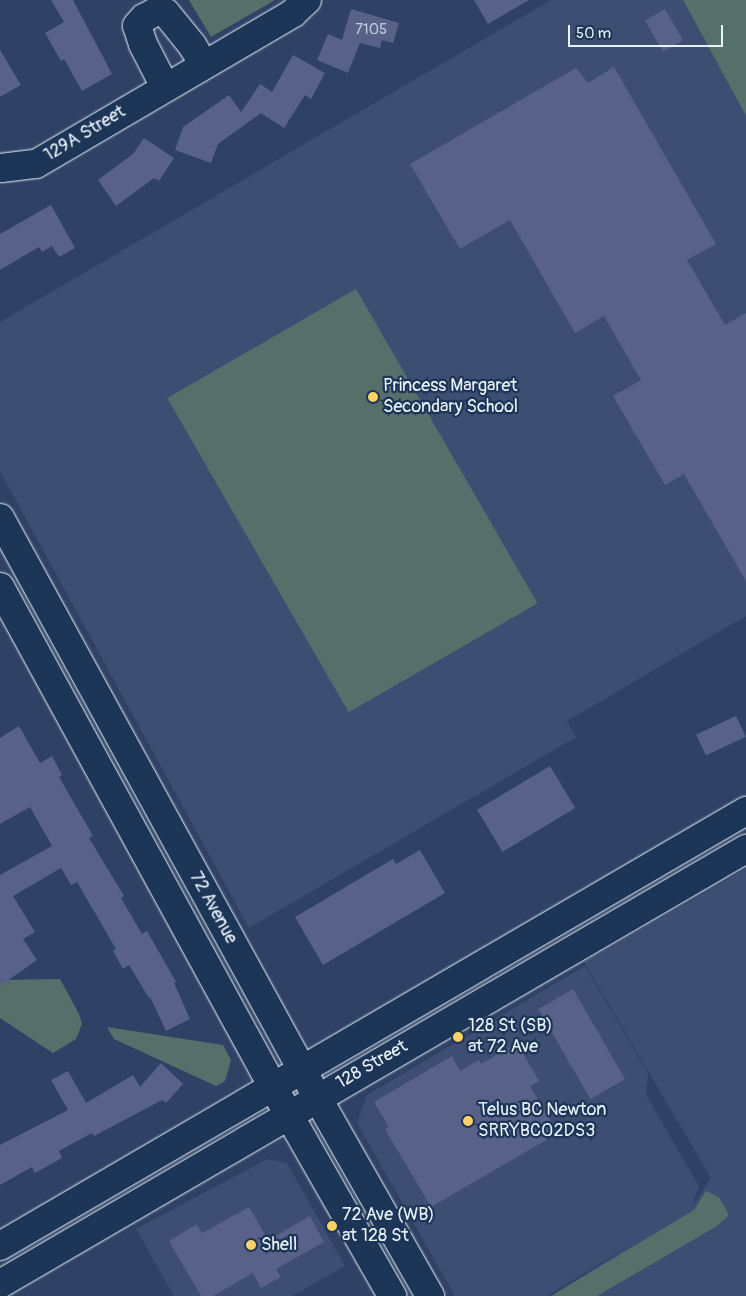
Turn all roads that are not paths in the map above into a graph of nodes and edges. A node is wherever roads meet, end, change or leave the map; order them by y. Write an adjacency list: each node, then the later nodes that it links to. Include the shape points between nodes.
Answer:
1 (307, 0): 2 (main road, 129A Street, via 293,13)
2 (204, 65): 3 (main road, 129A Street); 3 (main road, via 166,12 157,10 138,26 143,44)
3 (165, 88): 4 (main road, 129A Street, via 36,164)
4 (1, 168)
5 (0, 518): 9 (main road, 72 Avenue)
6 (0, 587): 10 (main road, 72 Avenue)
7 (746, 811): 9 (main road, 128 Street)
8 (746, 848): 11 (main road, 128 Street)
9 (301, 1070): 10 (main road, 128 Street); 11 (main road, 72 Avenue)
10 (273, 1087): 12 (main road, 72 Avenue); 13 (main road, 128 Street)
11 (317, 1097): 12 (main road, 128 Street); 16 (main road, 72 Avenue)
12 (289, 1114): 14 (main road, 128 Street); 15 (main road, 72 Avenue)
13 (0, 1246)
14 (0, 1284)
15 (392, 1296)
16 (430, 1296)

